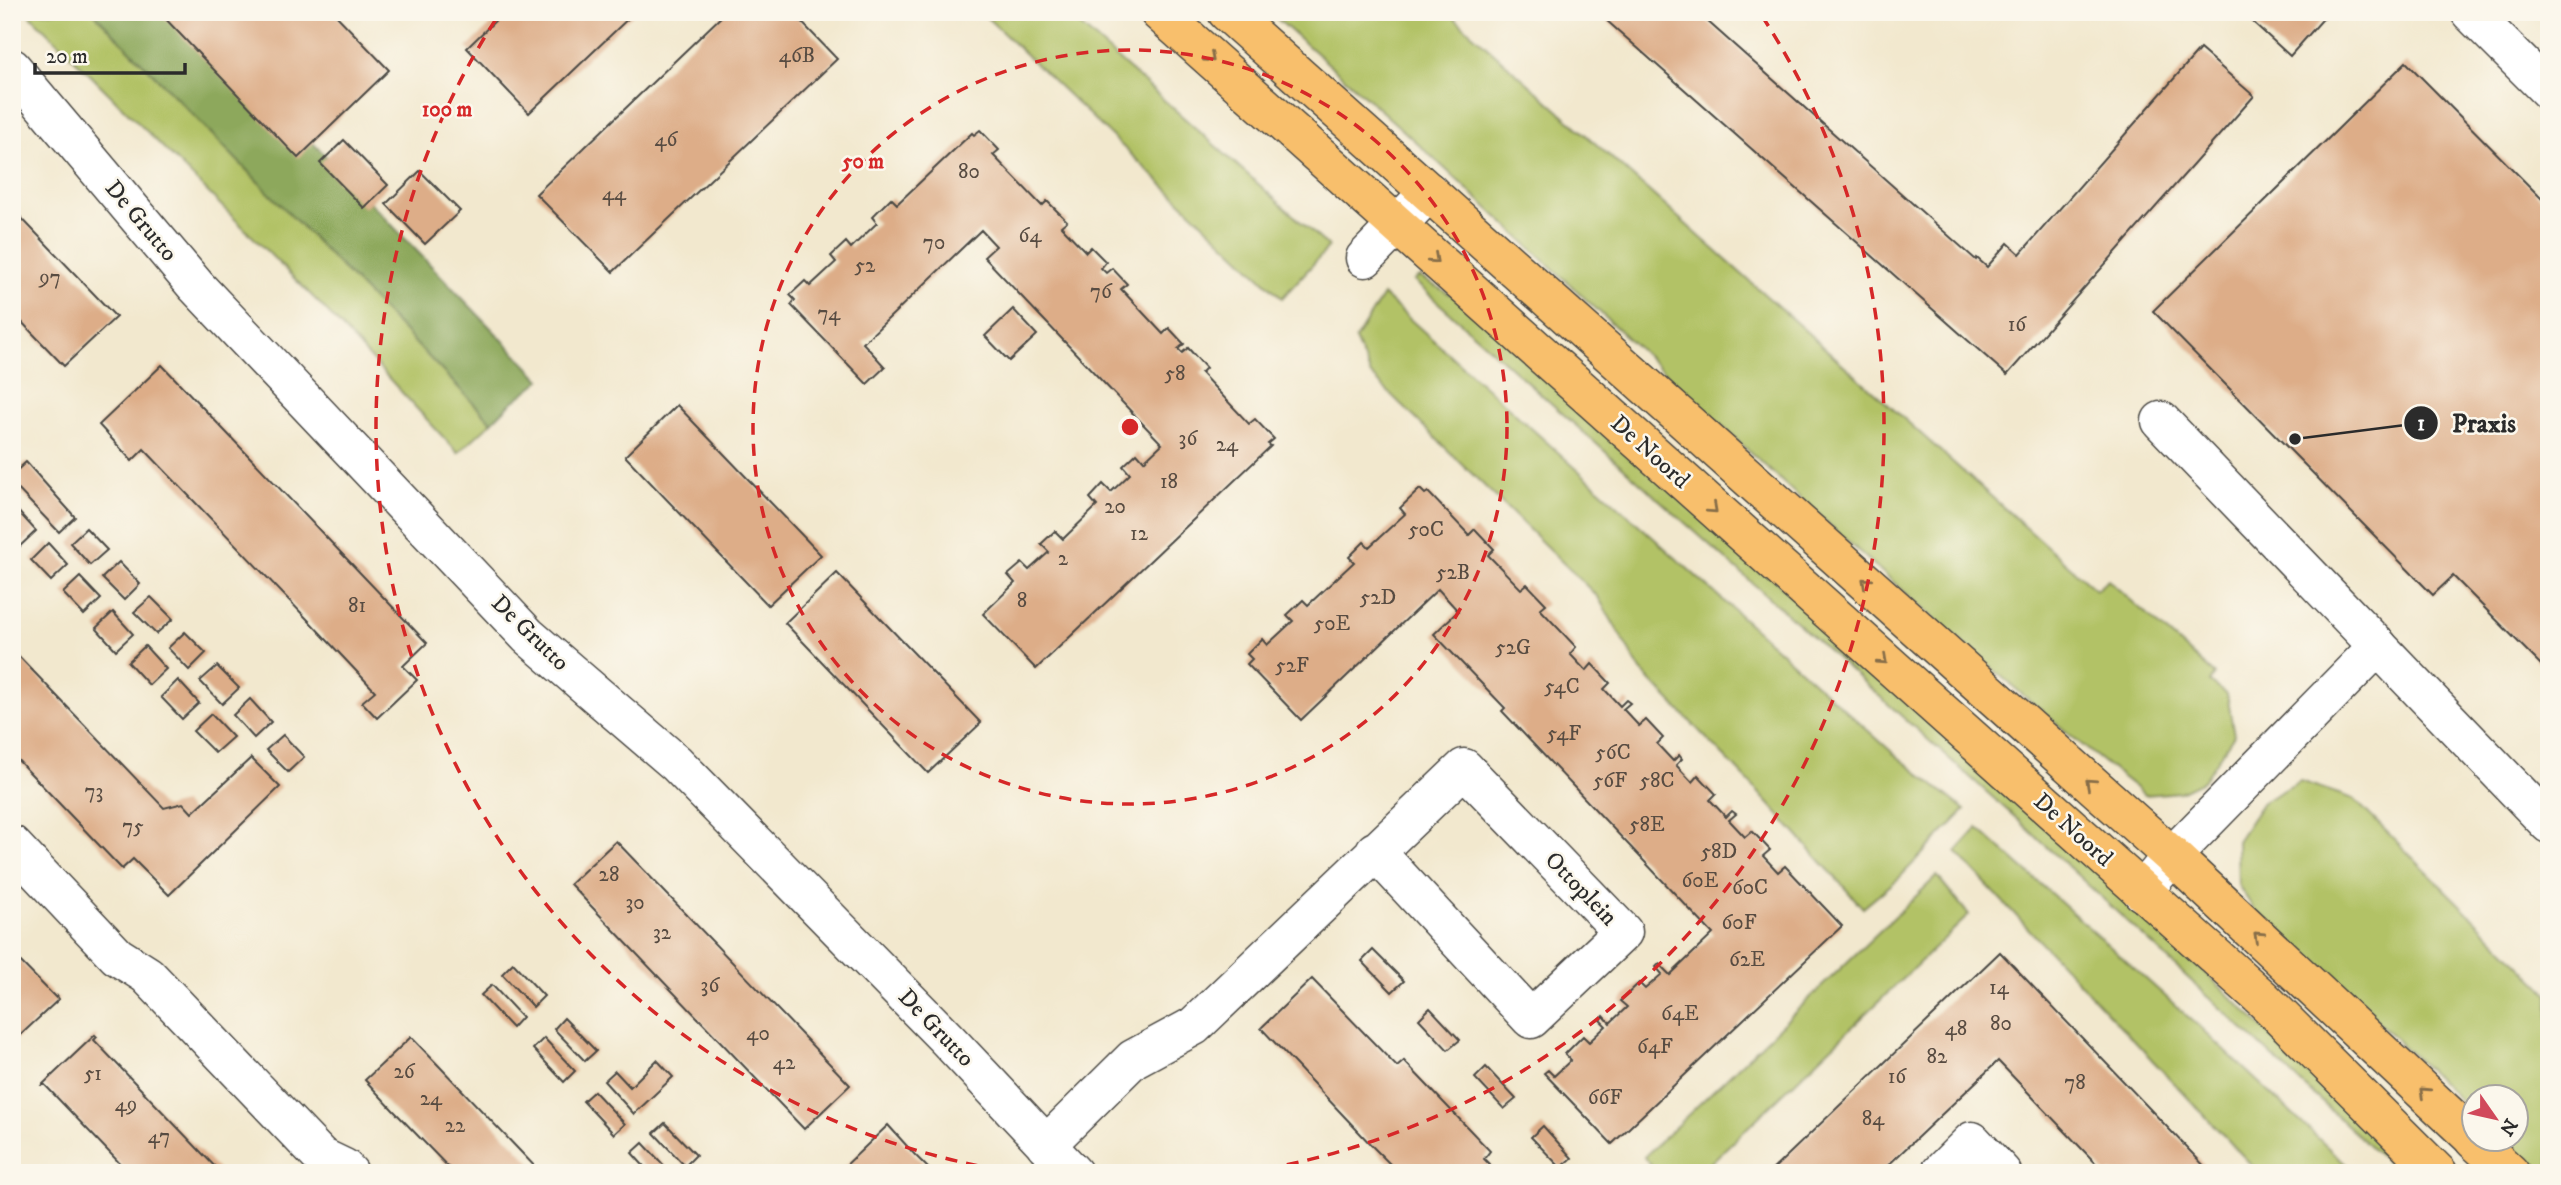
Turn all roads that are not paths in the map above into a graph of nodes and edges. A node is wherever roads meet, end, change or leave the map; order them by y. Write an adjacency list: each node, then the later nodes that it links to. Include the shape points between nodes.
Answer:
1 (1159, 12): 7 (main road, De Noord, one-way to 7)
2 (1227, 12): 6 (main road, De Noord)
3 (2493, 19): 5 (street)
4 (12, 68): 17 (street, De Grutto, via 196,286 528,636 676,763)
5 (2549, 91)
6 (1429, 192): 7 (street); 14 (main road, De Noord, one-way to 6)
7 (1397, 226): 8 (street); 15 (main road, De Noord, one-way to 15)
8 (1366, 258)
9 (2161, 421): 10 (street)
10 (2378, 646): 11 (street); 14 (street)
11 (2549, 824)
12 (12, 845): 19 (street, via 117,956 147,975 321,1157)
13 (1375, 851): 13 (street, Ottoplein, via 1464,768 1623,932 1531,1019); 17 (street, Ottoplein, via 1194,1026 1133,1059)
14 (2172, 856): 15 (street); 16 (main road, De Noord, one-way to 14)
15 (2142, 892): 23 (main road, De Noord, via 2263,999)
16 (2460, 1126)
17 (1046, 1145): 20 (street, De Grutto)
18 (2490, 1154): 24 (main road, De Noord)
19 (349, 1173)
20 (1073, 1173)
21 (1940, 1173): 22 (street, via 1972,1141)
22 (2003, 1173)
23 (2438, 1173)
24 (2510, 1173)

